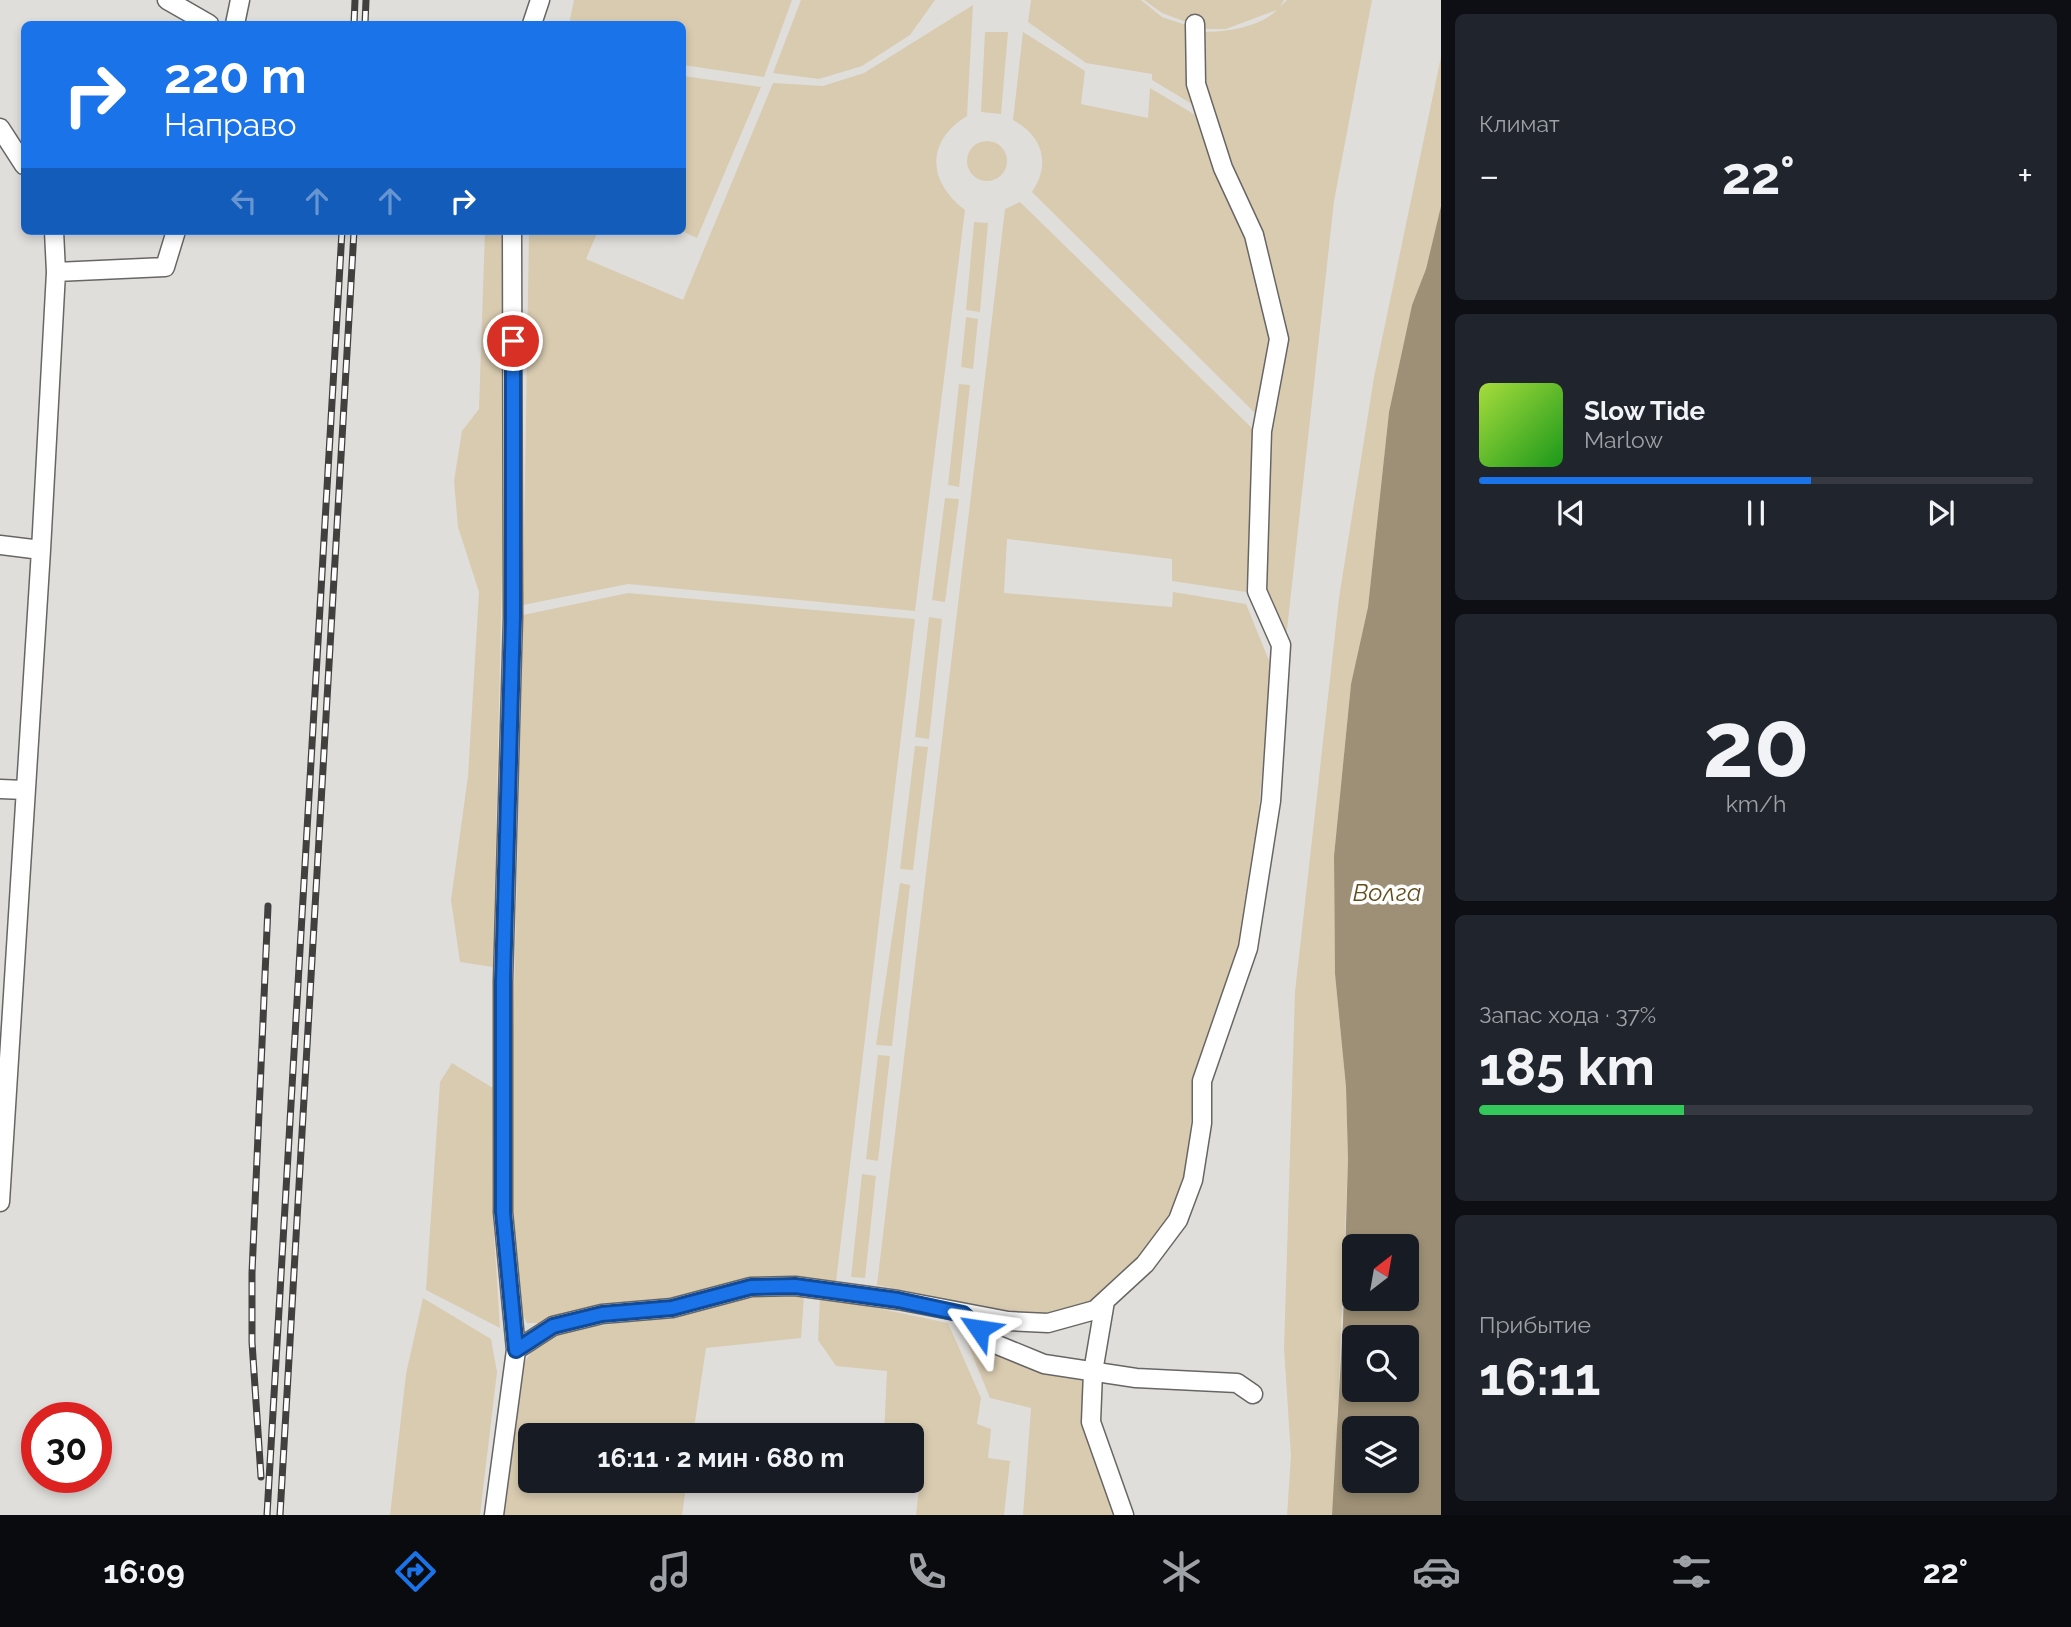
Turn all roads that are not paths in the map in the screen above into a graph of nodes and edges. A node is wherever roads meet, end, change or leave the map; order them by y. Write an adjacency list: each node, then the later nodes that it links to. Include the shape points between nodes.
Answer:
1 (167, 0): 4 (street)
2 (240, 0): 5 (street)
3 (540, 0): 6 (street)
4 (204, 21)
5 (236, 21)
6 (533, 21)
7 (1195, 24): 19 (street, via 1196,84 1223,168 1254,235 1279,340 1262,431 1257,591 1281,645 1271,801 1248,948 1202,1081 1202,1123 1193,1181 1178,1220 1145,1264)
8 (0, 128): 9 (street)
9 (21, 160)
10 (54, 235): 13 (street)
11 (175, 235): 13 (street, via 165,267)
12 (512, 235): 21 (street, via 513,617 503,981 503,1212)
13 (56, 272): 15 (street)
14 (0, 545): 15 (street)
15 (41, 550): 17 (street)
16 (0, 789): 17 (street)
17 (25, 790): 18 (street)
18 (0, 1202)
19 (1105, 1301): 20 (street, via 1095,1310 1048,1324); 22 (street)
20 (963, 1314): 21 (street, via 795,1286 751,1287 672,1308 602,1314 553,1326); 22 (street, via 995,1344 1044,1364)
21 (516, 1350): 24 (street)
22 (1093, 1372): 23 (street, via 1237,1383); 25 (street, via 1091,1422)
23 (1253, 1394)
24 (494, 1515)
25 (1124, 1515)

